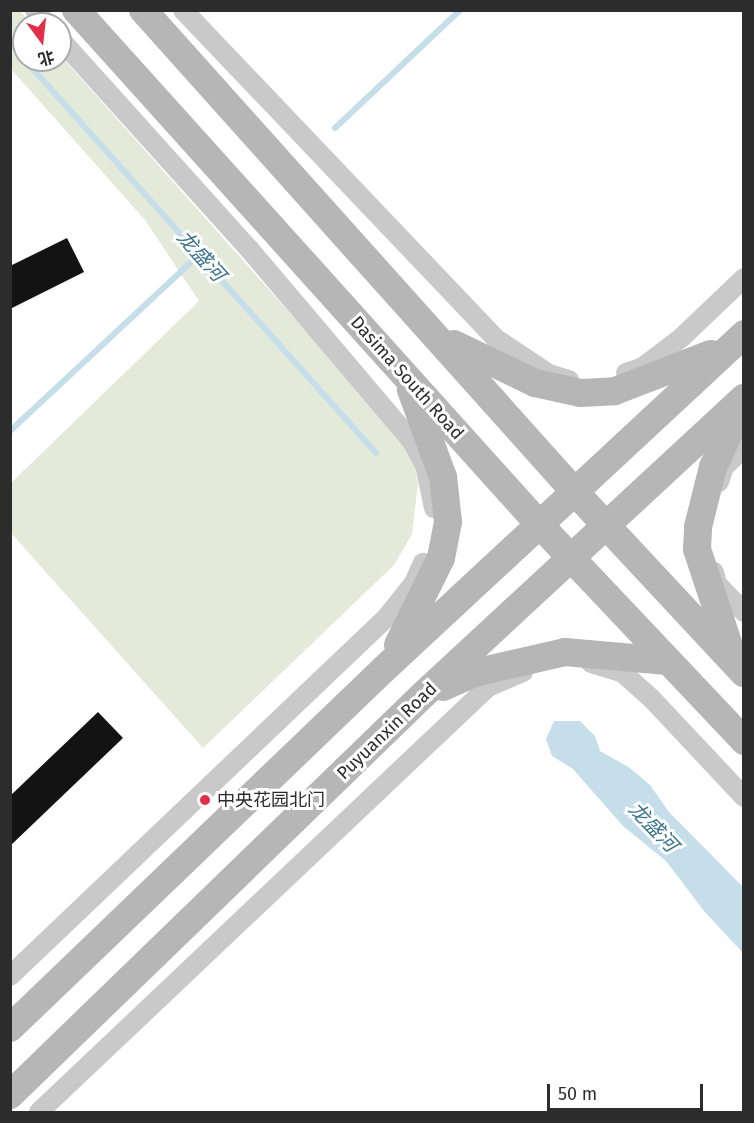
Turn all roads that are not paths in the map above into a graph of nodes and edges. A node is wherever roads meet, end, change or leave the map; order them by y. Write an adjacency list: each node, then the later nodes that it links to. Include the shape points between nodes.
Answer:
1 (76, 10): 8 (street, Dasima South Road)
2 (143, 10): 6 (street)
3 (183, 10): 5 (street, via 495,338 549,374 581,383 607,381 644,367)
4 (72, 52): 23 (street, via 250,250 412,441 425,465 436,519 431,547 414,583 387,617)
5 (744, 278)
6 (431, 331): 7 (street, via 498,368 535,383 581,393 615,391 655,378); 12 (street)
7 (738, 340): 12 (street)
8 (406, 377): 13 (street, Dasima South Road); 18 (street, via 443,477 448,522 441,558)
9 (744, 398): 14 (street, Puyuanxin Road)
10 (744, 404): 19 (street, via 712,467 697,549)
11 (744, 448): 16 (street, via 724,467 711,503 708,529 709,558 717,584)
12 (574, 491): 13 (street); 14 (street)
13 (539, 524): 15 (street, Dasima South Road); 18 (street)
14 (606, 526): 15 (street, Puyuanxin Road); 19 (street)
15 (571, 558): 17 (street, Dasima South Road); 20 (street, Puyuanxin Road)
16 (744, 612)
17 (668, 661): 20 (street, via 565,652 474,673); 21 (street, Dasima South Road)
18 (384, 669): 24 (street)
19 (740, 669)
20 (424, 694): 25 (street, Puyuanxin Road)
21 (744, 741)
22 (744, 798): 26 (street, via 623,673 592,663 564,663 529,669 488,687)
23 (10, 976)
24 (10, 1028)
25 (10, 1095)
26 (39, 1113)

